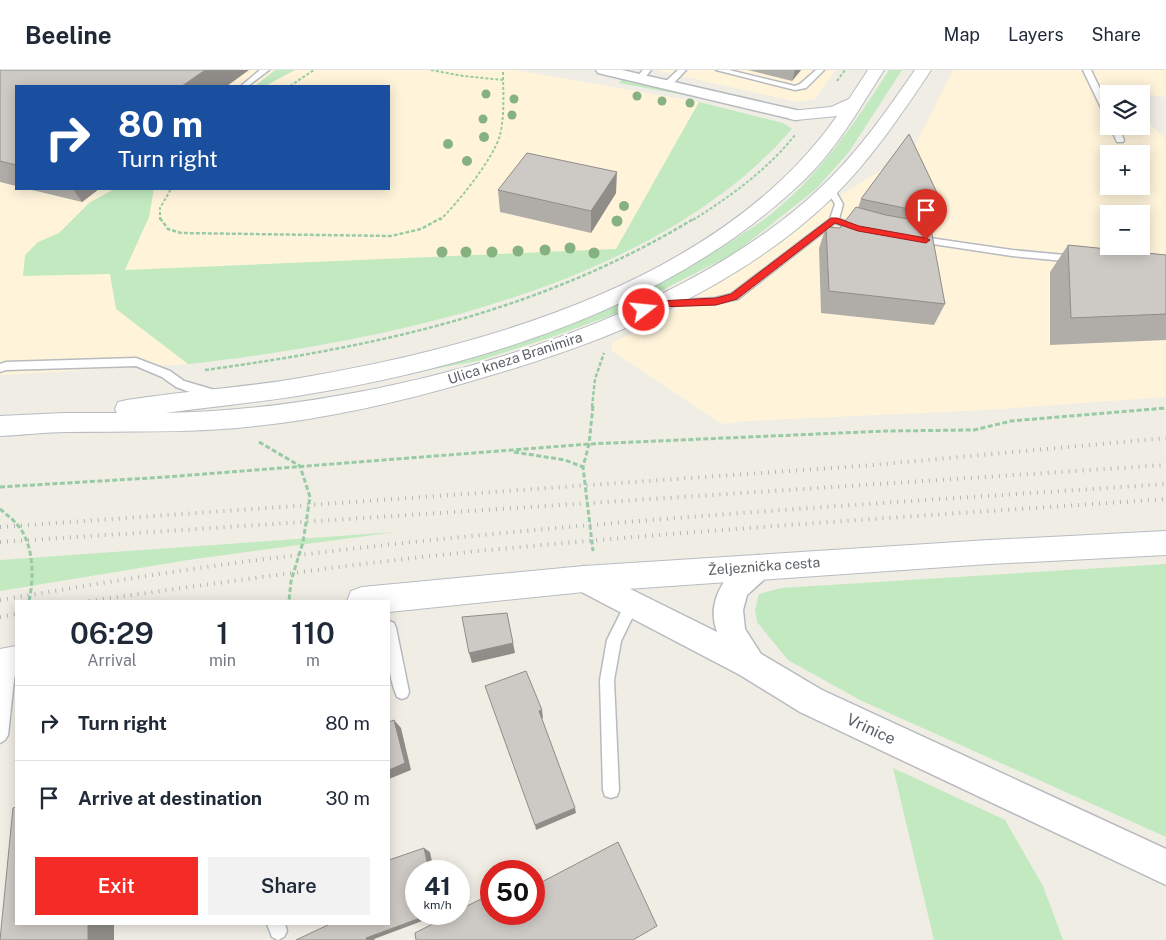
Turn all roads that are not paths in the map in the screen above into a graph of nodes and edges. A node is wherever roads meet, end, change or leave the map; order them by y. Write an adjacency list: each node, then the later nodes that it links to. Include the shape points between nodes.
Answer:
1 (265, 70): 11 (lane)
2 (603, 70): 9 (street)
3 (682, 70): 10 (lane)
4 (720, 70): 5 (lane, via 795,88 803,86)
5 (820, 70)
6 (876, 70): 13 (main road, Ulica kneza Branimira)
7 (923, 70): 18 (main road, Ulica kneza Branimira, via 884,125)
8 (1087, 70): 12 (lane)
9 (644, 74): 10 (street)
10 (668, 84): 14 (street)
11 (245, 85)
12 (1100, 97)
13 (854, 103): 14 (main road); 17 (main road, Ulica kneza Branimira)
14 (798, 121): 17 (main road, via 818,130)
15 (1118, 135): 16 (lane)
16 (1120, 140)
17 (824, 147): 25 (main road, Ulica kneza Branimira, via 752,217 688,260 615,297 533,328 438,357 357,376)
18 (830, 189): 19 (lane, via 839,204); 23 (main road, Ulica kneza Branimira, via 777,234 728,268)
19 (834, 220): 20 (lane); 23 (lane, via 734,296 716,302)
20 (866, 230)
21 (902, 237): 22 (lane)
22 (1083, 260)
23 (658, 304): 26 (main road, Ulica kneza Branimira, via 538,354 442,382 354,402 203,421)
24 (0, 368): 25 (lane, via 136,362 198,391)
25 (229, 396): 26 (main road, Ulica kneza Branimira, via 120,410)
26 (70, 422): 27 (main road, Ulica kneza Branimira)
27 (0, 426)
28 (1166, 543): 29 (main road, Željeznička cesta)
29 (758, 567): 30 (main road, Željeznička cesta); 35 (street, via 736,588 728,617 732,635)
30 (590, 579): 31 (main road, Željeznička cesta); 32 (street, Vrinice)
31 (376, 600)
32 (632, 604): 35 (street, Vrinice); 38 (lane, via 614,640 607,680)
33 (390, 633): 36 (lane)
34 (8, 662): 37 (lane)
35 (752, 666): 39 (street, Vrinice, via 811,701)
36 (402, 692)
37 (0, 735)
38 (611, 790)
39 (1166, 867)

